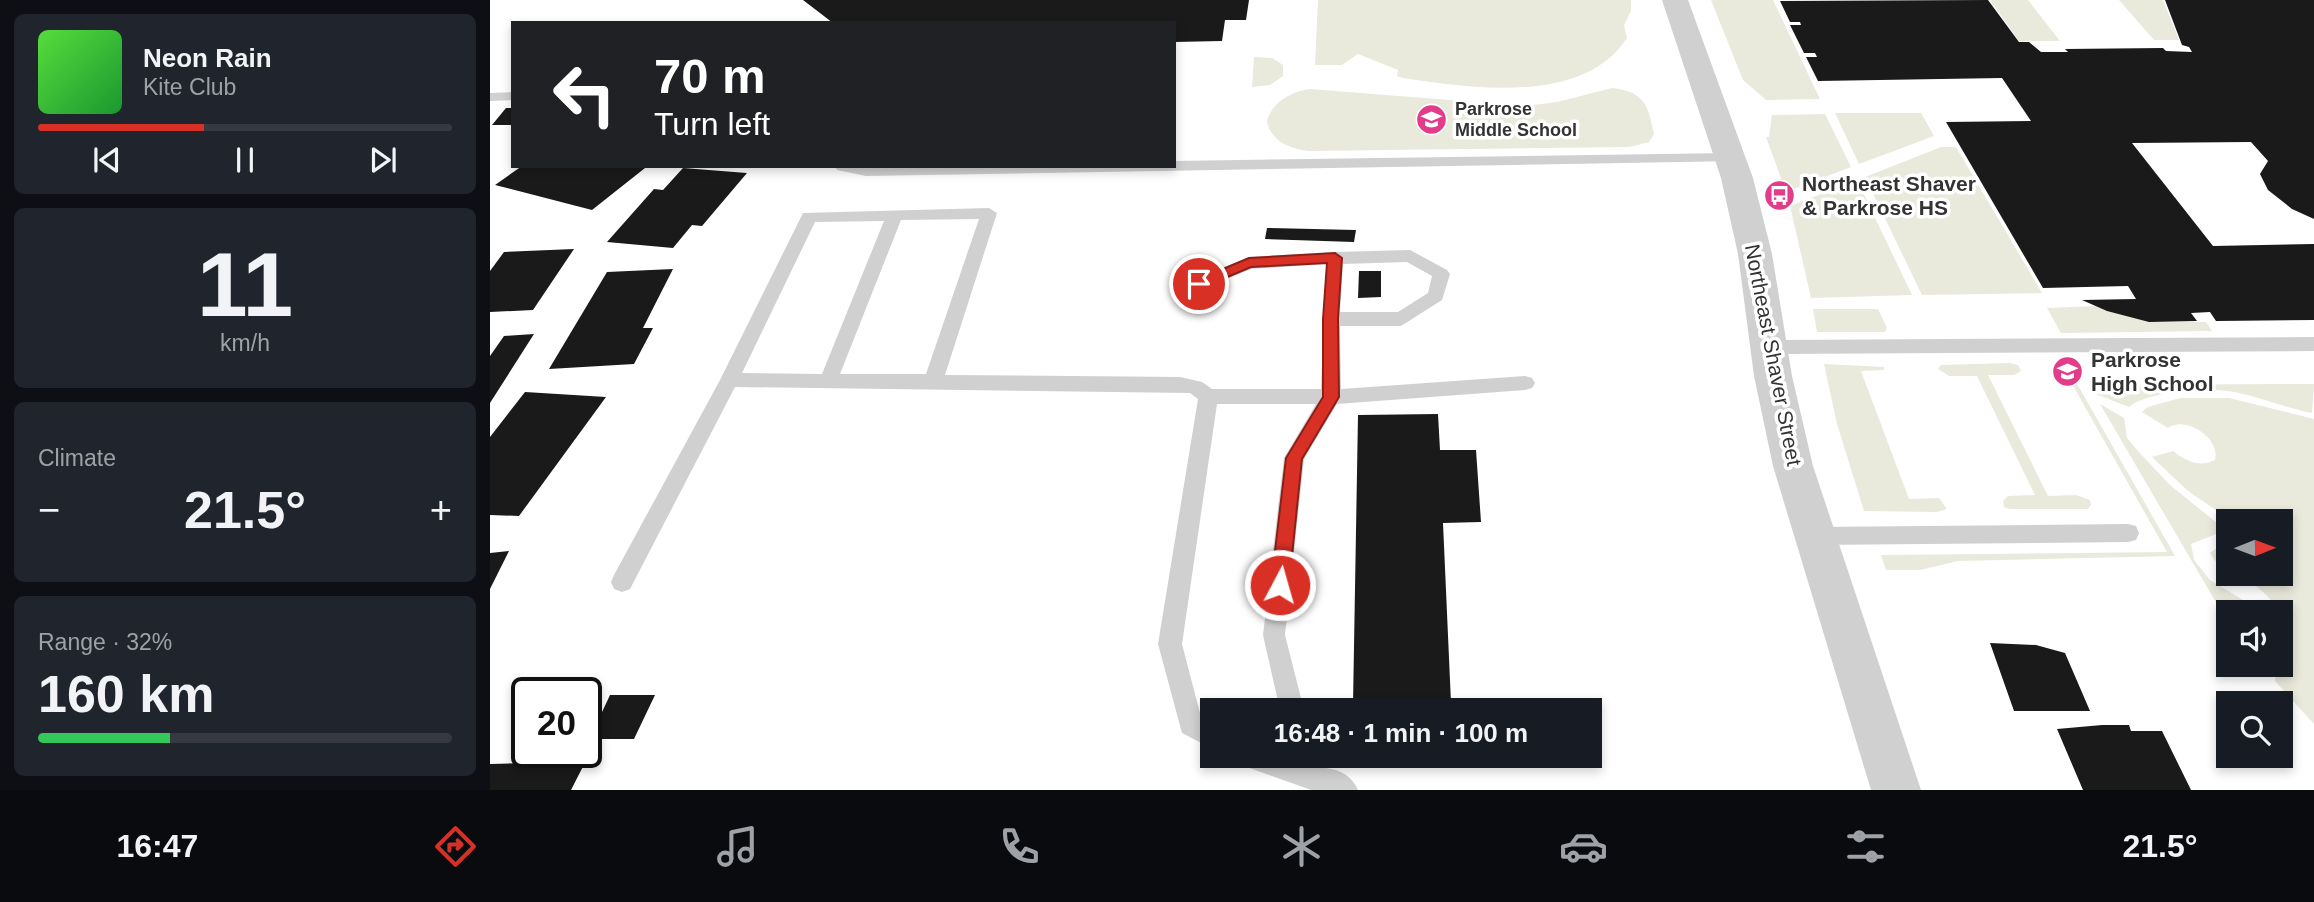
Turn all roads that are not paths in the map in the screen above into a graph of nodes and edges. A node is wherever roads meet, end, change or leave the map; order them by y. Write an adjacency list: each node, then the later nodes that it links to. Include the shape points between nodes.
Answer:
1 (1675, 0): 4 (street, Northeast Shaver Street)
2 (511, 96): 3 (lane)
3 (490, 97)
4 (1731, 158): 5 (lane); 13 (street, Northeast Shaver Street, via 1755,254)
5 (1176, 166)
6 (852, 168): 7 (lane)
7 (1044, 168)
8 (895, 215): 14 (lane, via 808,217); 15 (lane); 16 (lane, via 989,213)
9 (1335, 258): 10 (lane, via 1249,263); 11 (lane); 11 (lane, via 1410,256 1441,274 1436,296 1401,319)
10 (1199, 284)
11 (1331, 319): 19 (lane)
12 (2314, 344): 13 (lane)
13 (1769, 347): 21 (street, Northeast Shaver Street, via 1793,466)
14 (729, 380): 15 (lane); 22 (lane)
15 (828, 381): 16 (lane)
16 (933, 382): 18 (lane, via 1180,384)
17 (1525, 383): 19 (lane)
18 (1208, 396): 19 (lane); 24 (lane, via 1170,644 1191,725)
19 (1331, 397): 23 (lane, via 1294,458 1274,635)
20 (2128, 533): 21 (lane)
21 (1815, 536): 28 (street, Northeast Shaver Street)
22 (622, 582)
23 (1289, 698)
24 (1200, 730)
25 (1283, 768): 27 (lane)
26 (1319, 768): 27 (lane)
27 (1333, 786)
28 (1896, 790)

